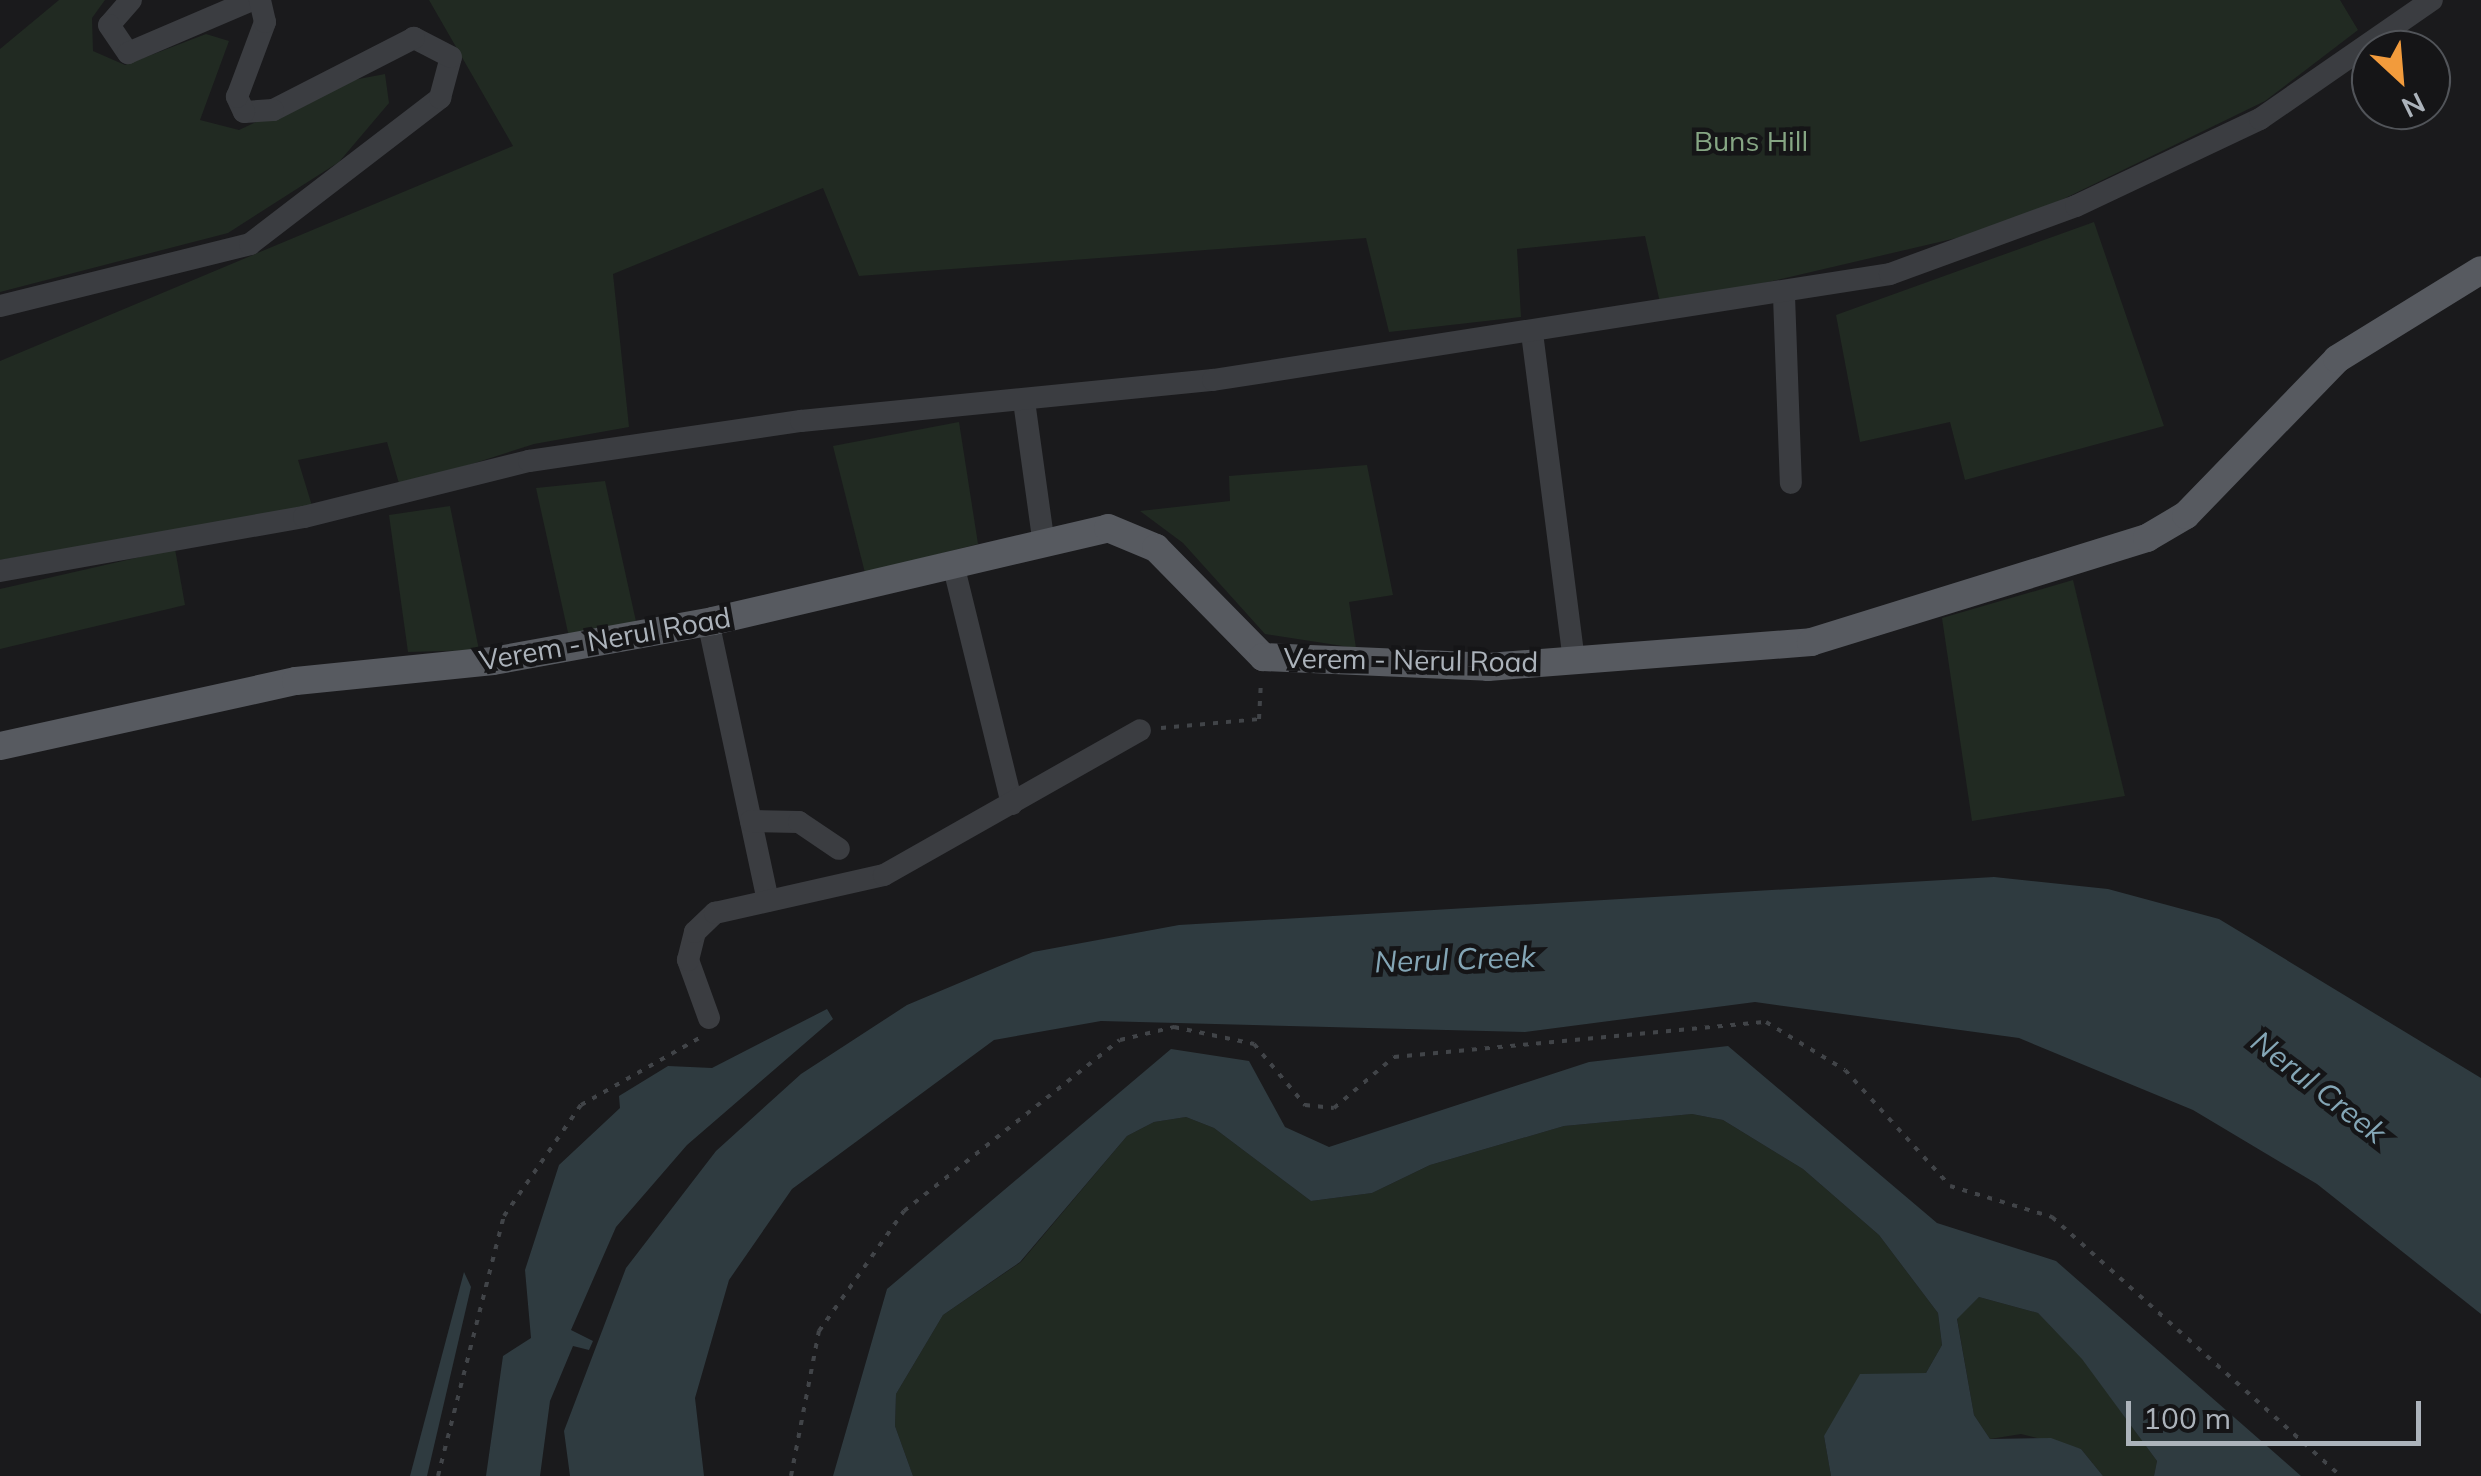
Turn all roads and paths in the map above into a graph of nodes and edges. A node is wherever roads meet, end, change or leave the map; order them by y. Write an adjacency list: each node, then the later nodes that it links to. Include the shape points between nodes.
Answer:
1 (131, 0): 2 (street, via 109,25 128,53)
2 (256, 0): 6 (street, via 266,22 238,97 244,112 273,110 414,38 451,57 440,98 250,244)
3 (2432, 0): 5 (street, via 2260,120 2076,206 1890,274)
4 (2481, 270): 15 (main road, Verem - Nerul Road, via 2337,359 2186,515 2146,538 1811,642)
5 (1784, 296): 7 (street); 9 (street)
6 (0, 306)
7 (1532, 333): 8 (street); 15 (street)
8 (1024, 400): 10 (street); 12 (street, via 530,460 304,517)
9 (1791, 483)
10 (1044, 545): 11 (main road, Verem - Nerul Road); 14 (main road, Verem - Nerul Road, via 1108,528 1135,534)
11 (954, 568): 13 (main road, Verem - Nerul Road); 18 (street)
12 (0, 571)
13 (708, 622): 17 (main road, Verem - Nerul Road, via 493,661 296,681); 19 (street)
14 (1263, 657): 15 (main road, Verem - Nerul Road, via 1488,667); 16 (path, via 1259,719)
15 (1574, 660)
16 (1140, 730): 18 (street)
17 (0, 746)
18 (1012, 804): 21 (street, via 884,876)
19 (751, 821): 20 (street, via 799,822); 21 (street)
20 (839, 849)
21 (768, 901): 22 (street, via 715,913 696,932 688,960)
22 (709, 1018): 23 (path, via 699,1042 581,1105 504,1216)
23 (438, 1476)
24 (790, 1476): 25 (path, via 819,1331 904,1211 1120,1040 1174,1026 1254,1044 1305,1106 1334,1108 1394,1057 1766,1022 1845,1070 1950,1186 2052,1217)
25 (2341, 1476)

